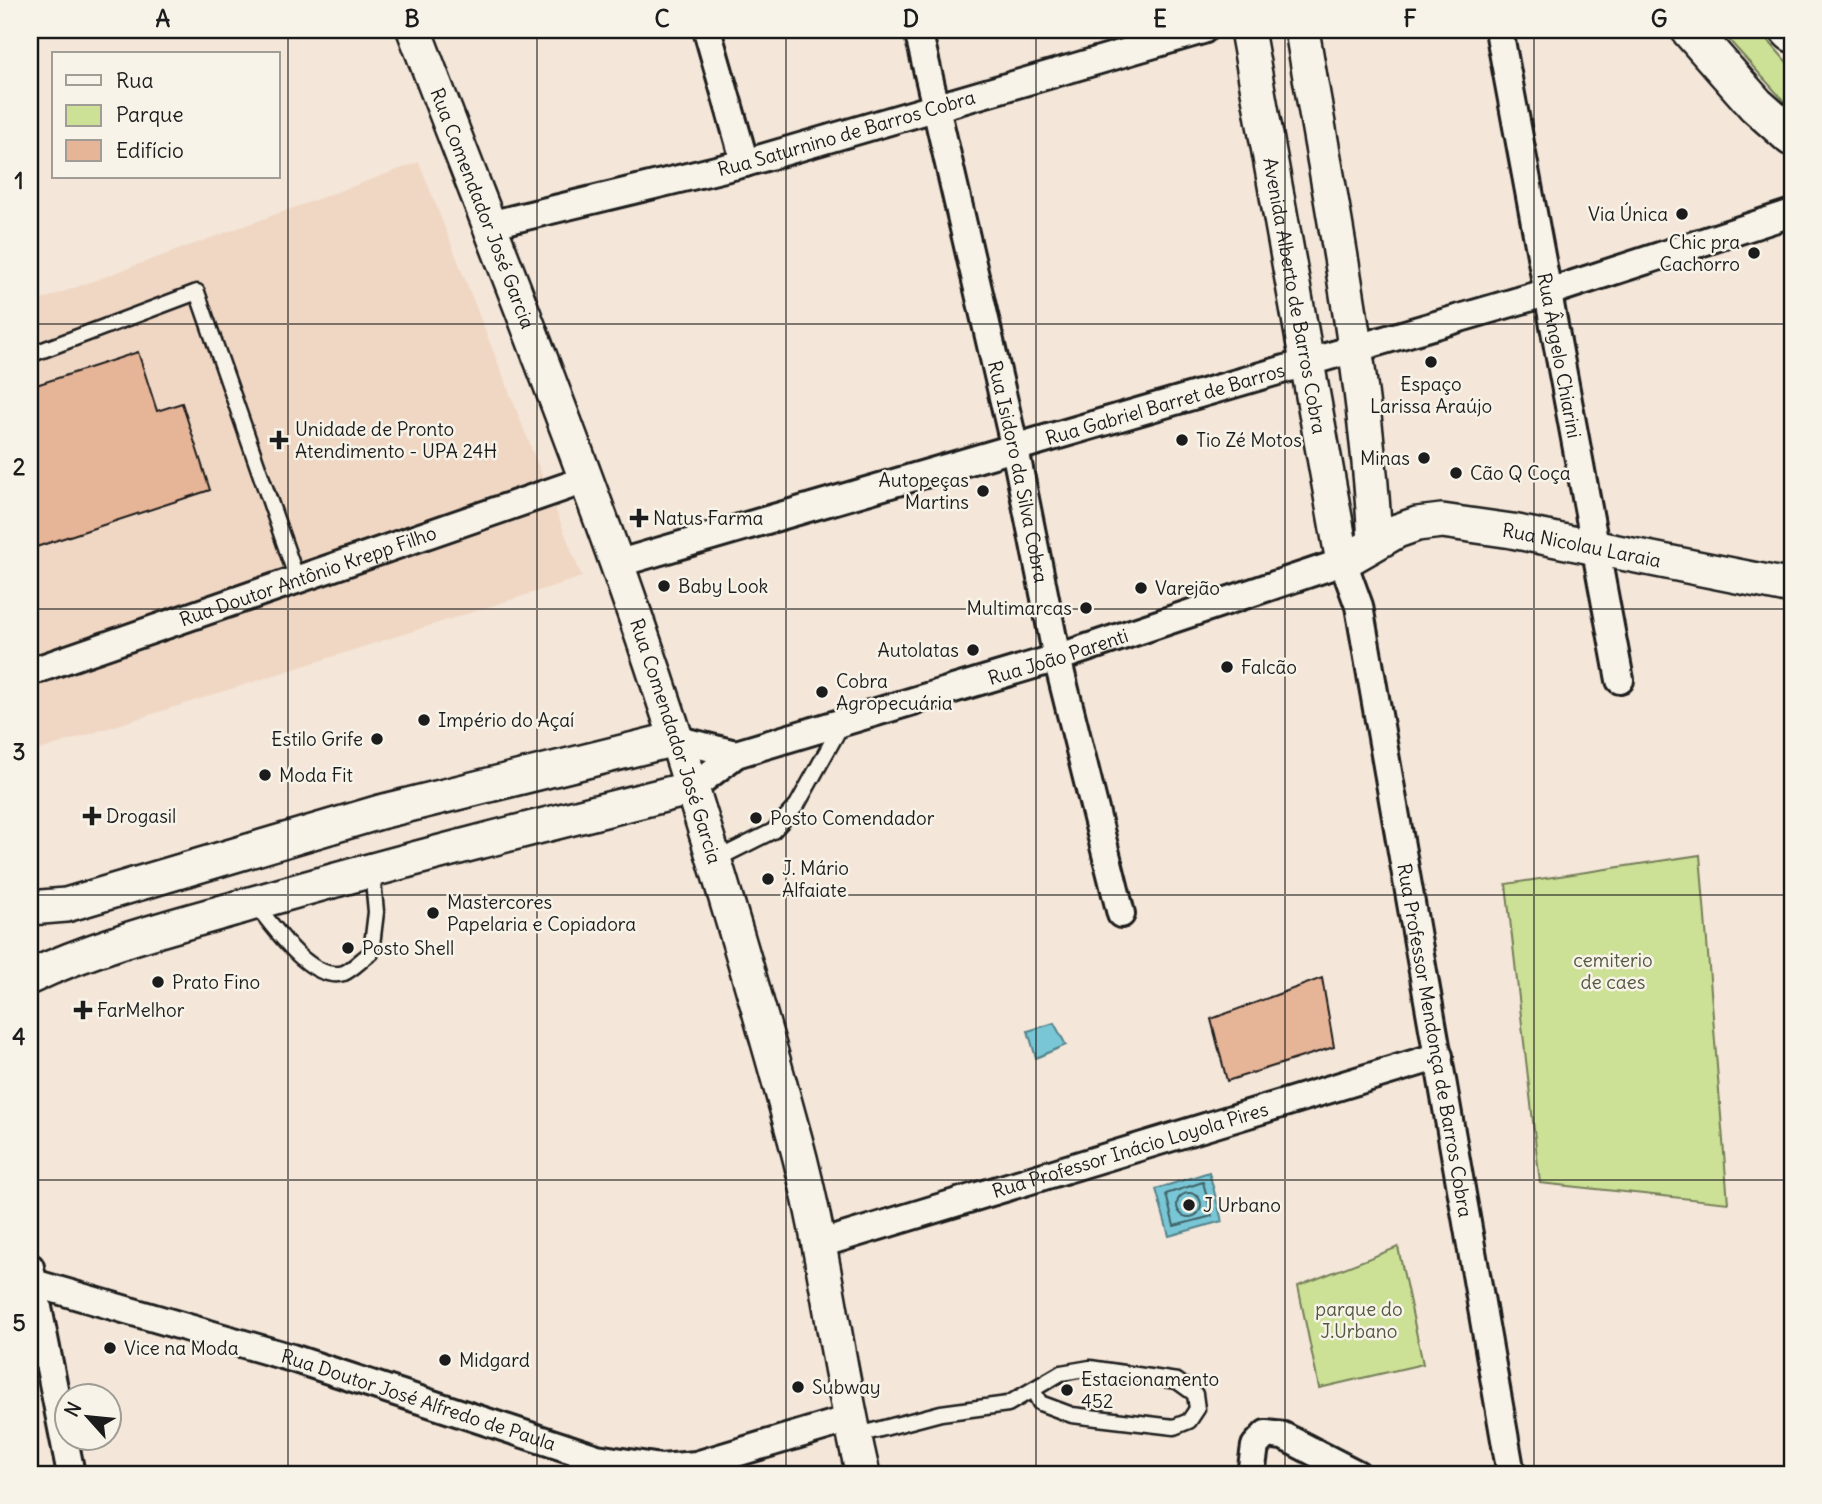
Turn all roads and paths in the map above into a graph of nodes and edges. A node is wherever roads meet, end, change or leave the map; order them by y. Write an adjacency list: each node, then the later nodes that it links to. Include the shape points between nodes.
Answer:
1 (414, 30): 13 (street, Rua Comendador José Garcia)
2 (707, 30): 11 (street)
3 (918, 30): 9 (street, Rua Isidoro da Silva Cobra)
4 (1203, 30): 9 (street, Rua Saturnino de Barros Cobra)
5 (1247, 30): 17 (street, Avenida Alberto de Barros Cobra)
6 (1302, 30): 15 (street)
7 (1499, 30): 14 (street, Rua Ângelo Chiarini)
8 (1690, 30): 10 (main road, via 1756,105)
9 (937, 108): 11 (street, Rua Saturnino de Barros Cobra); 18 (street, Rua Isidoro da Silva Cobra)
10 (1792, 137)
11 (745, 163): 13 (street, Rua Saturnino de Barros Cobra)
12 (1792, 213): 14 (street, Rua Gabriel Barret de Barros)
13 (489, 225): 19 (street, Rua Comendador José Garcia)
14 (1549, 292): 15 (street, Rua Gabriel Barret de Barros); 21 (street, Rua Ângelo Chiarini)
15 (1355, 350): 17 (street, Rua Gabriel Barret de Barros); 20 (street)
16 (35, 352): 24 (lane, via 197,292)
17 (1309, 363): 18 (street, Rua Gabriel Barret de Barros); 22 (street, Avenida Alberto de Barros Cobra)
18 (1015, 449): 23 (street, Rua Gabriel Barret de Barros); 27 (street, Rua Isidoro da Silva Cobra)
19 (585, 480): 23 (street, Rua Comendador José Garcia); 24 (street, Rua Doutor Antônio Krepp Filho)
20 (1375, 542): 21 (street, Rua Nicolau Laraia, via 1417,524 1441,521); 22 (street, Rua João Parenti); 26 (street, Rua Professor Mendonça de Barros Cobra)
21 (1597, 550): 25 (street, Rua Nicolau Laraia); 29 (street, Rua Ângelo Chiarini)
22 (1343, 562): 26 (street, Rua Professor Mendonça de Barros Cobra); 27 (street, Rua João Parenti)
23 (616, 564): 31 (street, Rua Comendador José Garcia)
24 (298, 582): 28 (street, Rua Doutor Antônio Krepp Filho)
25 (1792, 587)
26 (1359, 606): 42 (street, Rua Professor Mendonça de Barros Cobra)
27 (1057, 658): 30 (street, Rua João Parenti); 38 (street, Rua Isidoro da Silva Cobra)
28 (30, 672)
29 (1619, 680)
30 (844, 722): 32 (street, Rua João Parenti); 34 (lane, via 797,805 773,831)
31 (675, 739): 32 (street); 33 (street, Rua Comendador José Garcia); 37 (street, via 380,812 65,905)
32 (736, 754): 33 (street, Rua João Parenti)
33 (692, 788): 34 (street, Rua Comendador José Garcia); 35 (street)
34 (714, 860): 43 (street, Rua Comendador José Garcia, via 793,1131)
35 (372, 870): 36 (street); 36 (lane, via 376,912 370,953 344,973 323,972 304,961)
36 (254, 903): 41 (street, via 80,953)
37 (30, 908)
38 (1121, 914)
39 (30, 947): 40 (street)
40 (30, 964)
41 (30, 976)
42 (1439, 1056): 43 (street, Rua Professor Inácio Loyola Pires); 51 (street, Rua Professor Mendonça de Barros Cobra)
43 (820, 1244): 46 (street, Rua Comendador José Garcia)
44 (31, 1277): 46 (street, Rua Doutor José Alfredo de Paula, via 597,1458 661,1468 696,1465); 47 (street)
45 (1033, 1390): 45 (lane, via 1061,1373 1090,1368 1177,1381 1195,1394 1197,1409 1189,1421 1174,1427 1072,1415 1040,1403); 46 (lane, via 1009,1404)
46 (852, 1428): 48 (street, Rua Comendador José Garcia)
47 (71, 1474)
48 (863, 1474)
49 (1251, 1474): 50 (street, via 1255,1446 1266,1434 1283,1436)
50 (1357, 1474)
51 (1511, 1474)

